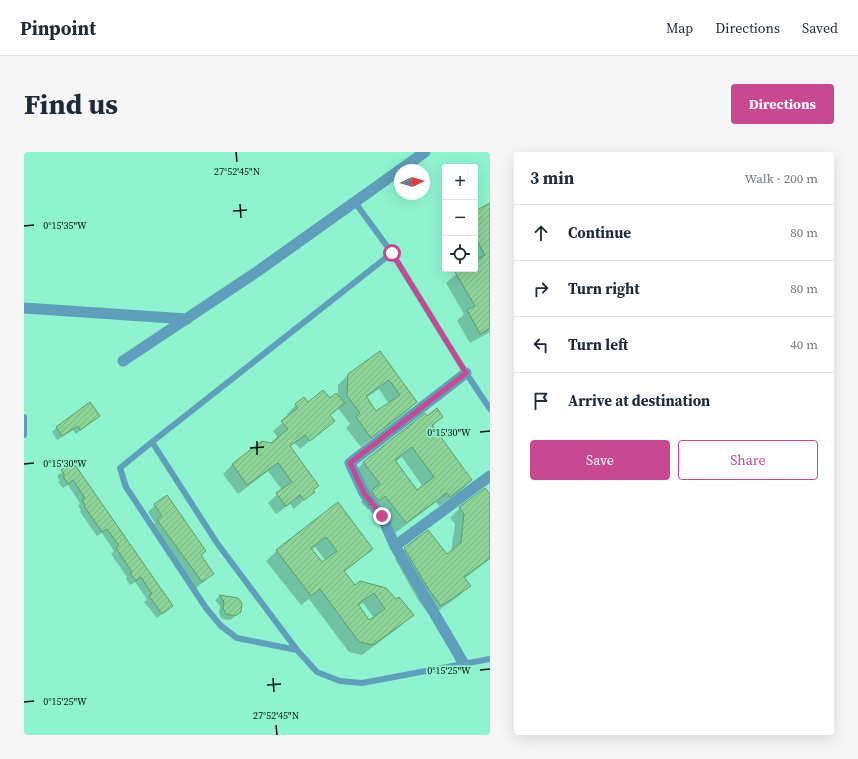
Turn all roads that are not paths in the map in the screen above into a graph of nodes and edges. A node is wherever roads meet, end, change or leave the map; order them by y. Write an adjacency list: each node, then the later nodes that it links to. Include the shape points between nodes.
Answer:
1 (425, 152): 2 (street)
2 (354, 201): 3 (lane); 5 (street)
3 (392, 253): 7 (lane); 11 (lane)
4 (24, 308): 5 (street)
5 (187, 319): 6 (street)
6 (123, 361)
7 (466, 373): 8 (lane); 13 (street, via 350,463 364,493 382,516)
8 (490, 409)
9 (24, 417): 10 (lane)
10 (24, 435)
11 (152, 442): 14 (lane, via 217,543); 14 (lane, via 120,468 126,488 206,608 221,626 237,638)
12 (490, 476): 13 (street)
13 (395, 546): 16 (street)
14 (297, 650): 16 (lane, via 317,672 349,683 362,683)
15 (490, 659): 16 (lane)
16 (464, 664)

